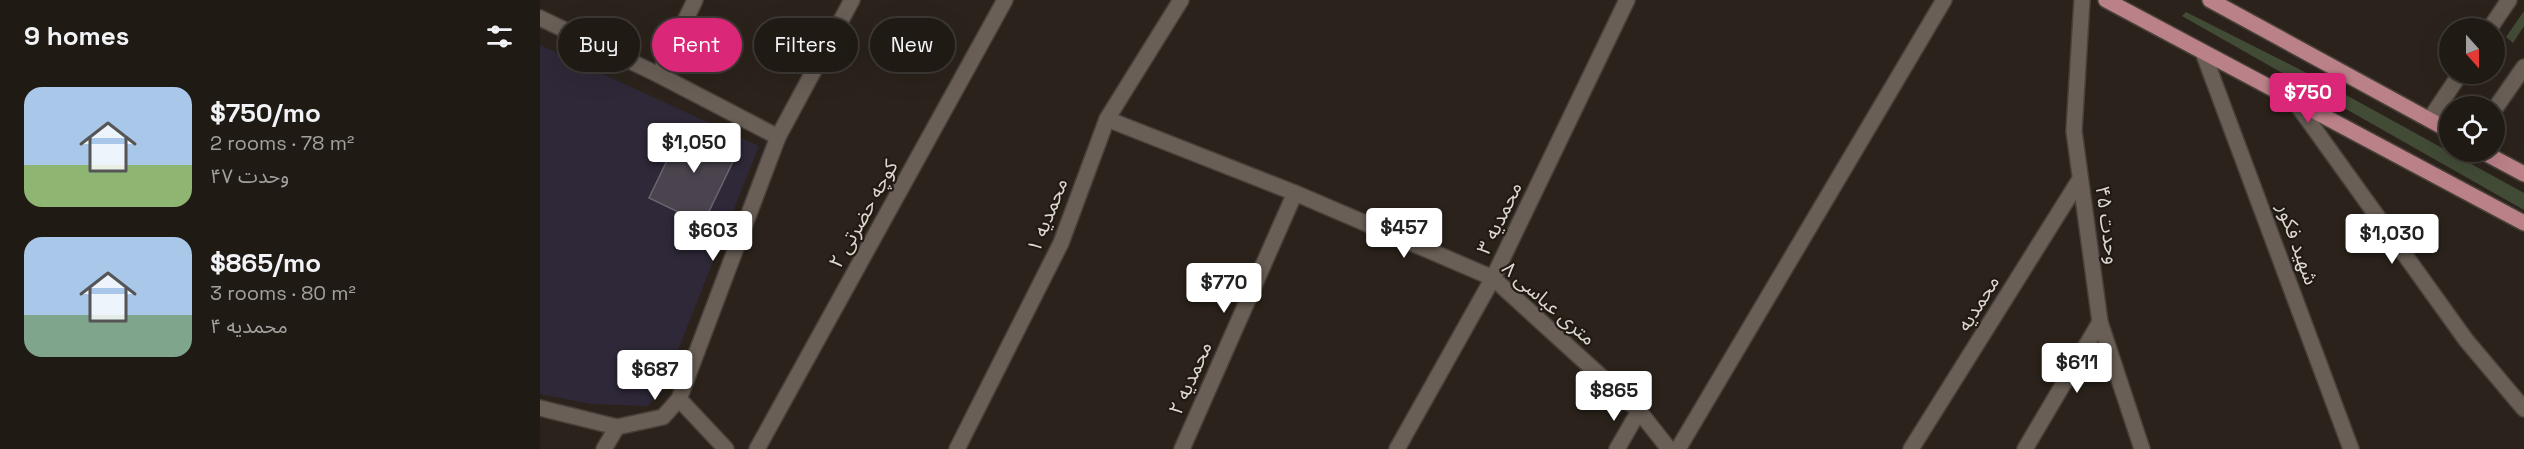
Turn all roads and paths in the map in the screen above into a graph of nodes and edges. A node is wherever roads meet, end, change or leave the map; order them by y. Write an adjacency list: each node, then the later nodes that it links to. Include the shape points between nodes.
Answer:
1 (695, 0): 15 (street)
2 (852, 0): 22 (street)
3 (1005, 0): 37 (street, کوچه حضرتی ۲)
4 (1181, 0): 19 (street, محمدیه ۱)
5 (1627, 0): 28 (street, محمدیه ۳)
6 (1944, 0): 43 (street)
7 (2082, 0): 25 (street, وحدت ۴۵, via 2074,131)
8 (2106, 0): 13 (main road)
9 (2211, 0): 20 (main road)
10 (2509, 0): 12 (street)
11 (540, 18): 15 (street)
12 (2497, 18)
13 (2204, 55): 17 (main road); 47 (street, شهید فکور)
14 (2524, 67): 18 (street)
15 (658, 75): 22 (street)
16 (2453, 84): 20 (street)
17 (2291, 96): 27 (main road); 32 (street, via 2466,339)
18 (2504, 96)
19 (1107, 119): 26 (street, ۸ متری عباسی); 38 (street, محمدیه ۱, via 1060,243)
20 (2430, 119): 21 (main road)
21 (2439, 124)
22 (778, 137): 30 (street)
23 (2502, 162): 24 (main road)
24 (2524, 174)
25 (2080, 179): 29 (street, وحدت ۴۵); 44 (street, محمدیه)
26 (1295, 193): 28 (street, ۸ متری عباسی); 39 (street, محمدیه ۲)
27 (2524, 224)
28 (1493, 278): 33 (street, ۸ متری عباسی); 40 (street, محمدیه ۳)
29 (2100, 322): 45 (street); 46 (street, وحدت ۴۵)
30 (679, 399): 34 (street, via 663,417); 36 (street)
31 (540, 408): 34 (street)
32 (2524, 409)
33 (1639, 411): 41 (street); 42 (street, ۸ متری عباسی)
34 (617, 427): 35 (street)
35 (603, 449)
36 (726, 449)
37 (757, 449)
38 (957, 449)
39 (1182, 449)
40 (1398, 449)
41 (1617, 449)
42 (1669, 449)
43 (1678, 449)
44 (1911, 449)
45 (2025, 449)
46 (2142, 449)
47 (2352, 449)

